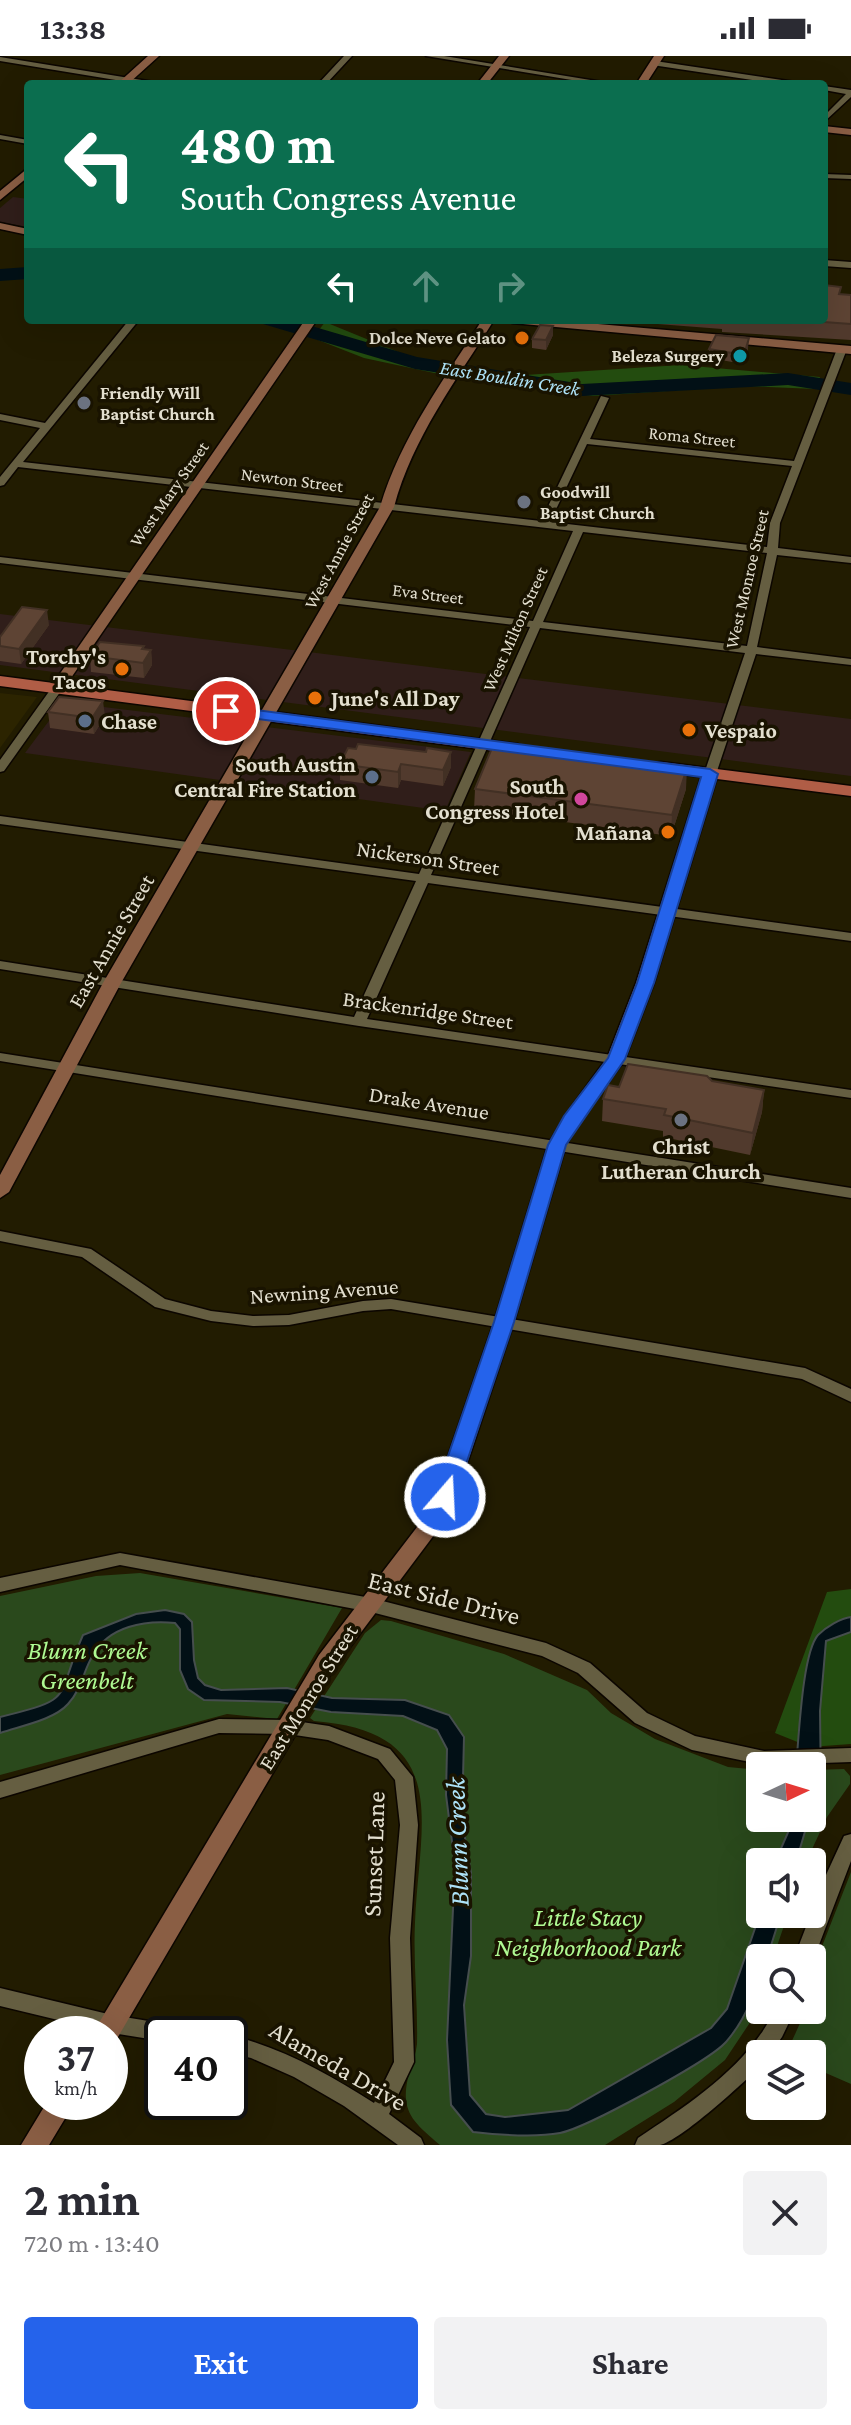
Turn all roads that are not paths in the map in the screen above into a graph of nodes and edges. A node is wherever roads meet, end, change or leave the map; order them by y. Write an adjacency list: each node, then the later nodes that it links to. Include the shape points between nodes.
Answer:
1 (154, 56): 9 (street)
2 (348, 56): 10 (street)
3 (430, 56): 7 (street)
4 (504, 56): 7 (street)
5 (0, 59): 8 (street)
6 (657, 60): 13 (street); 14 (street)
7 (496, 66): 11 (street); 12 (street)
8 (113, 80)
9 (126, 80)
10 (326, 80)
11 (485, 80)
12 (585, 80)
13 (644, 80)
14 (772, 80)
15 (828, 89): 16 (street)
16 (851, 93): 17 (street)
17 (828, 116)
18 (828, 129): 19 (street)
19 (851, 132)
20 (0, 137): 21 (street)
21 (24, 141)
22 (24, 175): 25 (street)
23 (828, 176): 24 (street)
24 (851, 177)
25 (0, 197)
26 (0, 226): 27 (street)
27 (24, 231)
28 (828, 263): 29 (street)
29 (851, 265)
30 (131, 324): 37 (street)
31 (486, 324): 43 (street, West Annie Street, via 404,455)
32 (557, 324): 34 (street)
33 (307, 325): 42 (street, West Mary Street)
34 (846, 350): 40 (street, West Monroe Street)
35 (604, 398): 38 (street)
36 (0, 417): 37 (street)
37 (47, 426): 39 (street)
38 (584, 441): 40 (street, Roma Street); 44 (street)
39 (16, 464): 41 (street); 42 (street, Newton Street)
40 (797, 464): 46 (street, West Monroe Street, via 775,523)
41 (0, 483)
42 (199, 485): 43 (street, Newton Street); 49 (street, West Mary Street)
43 (387, 507): 44 (street, Newton Street); 50 (street, West Annie Street)
44 (544, 525): 45 (street, Newton Street)
45 (579, 529): 46 (street, Newton Street); 51 (street, West Milton Street)
46 (775, 551): 48 (street, Newton Street); 52 (street, West Monroe Street)
47 (0, 560): 49 (street, Eva Street)
48 (851, 560)
49 (134, 576): 50 (street, Eva Street); 55 (street, West Mary Street)
50 (334, 601): 51 (street, Eva Street); 56 (street, West Annie Street)
51 (536, 625): 52 (street, Eva Street); 57 (street, West Milton Street)
52 (750, 651): 53 (street, Eva Street); 61 (street, West Monroe Street)
53 (851, 662)
54 (0, 681): 55 (main road)
55 (57, 688): 56 (main road); 60 (street)
56 (269, 716): 57 (main road); 64 (street, East Annie Street)
57 (483, 744): 58 (main road); 65 (street, West Milton Street)
58 (531, 750)
59 (637, 764): 61 (main road)
60 (0, 768)
61 (710, 774): 62 (main road); 66 (street, East Monroe Street)
62 (851, 791)
63 (0, 820): 64 (street, Nickerson Street)
64 (194, 845): 65 (street, Nickerson Street); 69 (street, East Annie Street)
65 (423, 877): 66 (street, Nickerson Street); 70 (street, West Milton Street)
66 (667, 913): 67 (street, Nickerson Street); 72 (street, East Monroe Street)
67 (851, 937)
68 (0, 965): 69 (street, Brackenridge Street)
69 (112, 983): 70 (street, Brackenridge Street); 73 (street, East Annie Street)
70 (359, 1022): 72 (street, Brackenridge Street)
71 (0, 1057): 73 (street, Drake Avenue)
72 (616, 1059): 74 (street, Brackenridge Street); 75 (street, East Monroe Street)
73 (68, 1068): 75 (street, Drake Avenue); 76 (street, East Annie Street)
74 (851, 1094)
75 (557, 1145): 77 (street, Drake Avenue); 79 (street, East Monroe Street)
76 (0, 1192)
77 (851, 1193)
78 (0, 1236): 79 (street, Newning Avenue, via 86,1253 160,1303 211,1316 289,1320 391,1304)
79 (504, 1322): 80 (street, Newning Avenue, via 805,1374); 82 (street, East Monroe Street, via 445,1497)
80 (851, 1396)
81 (0, 1585): 82 (street, East Side Drive, via 120,1559)
82 (371, 1605): 83 (street, East Monroe Street, via 327,1661); 84 (street, East Side Drive, via 546,1650 584,1668 641,1718 692,1743 764,1758)
83 (292, 1721): 85 (street, Sunset Lane, via 198,1730); 90 (street, East Monroe Street); 93 (street, Sunset Lane, via 384,1754 404,1777 409,1825 400,1938 404,2062)
84 (851, 1755)
85 (0, 1790)
86 (851, 1842): 87 (street)
87 (809, 1944)
88 (0, 1997): 89 (street)
89 (65, 2016)
90 (117, 2016)
91 (776, 2024): 97 (street, via 739,2071 691,2115)
92 (248, 2047): 93 (street, Alameda Drive)
93 (378, 2116): 96 (street, Alameda Drive)
94 (50, 2120): 95 (street)
95 (34, 2145)
96 (414, 2145)
97 (645, 2145)

